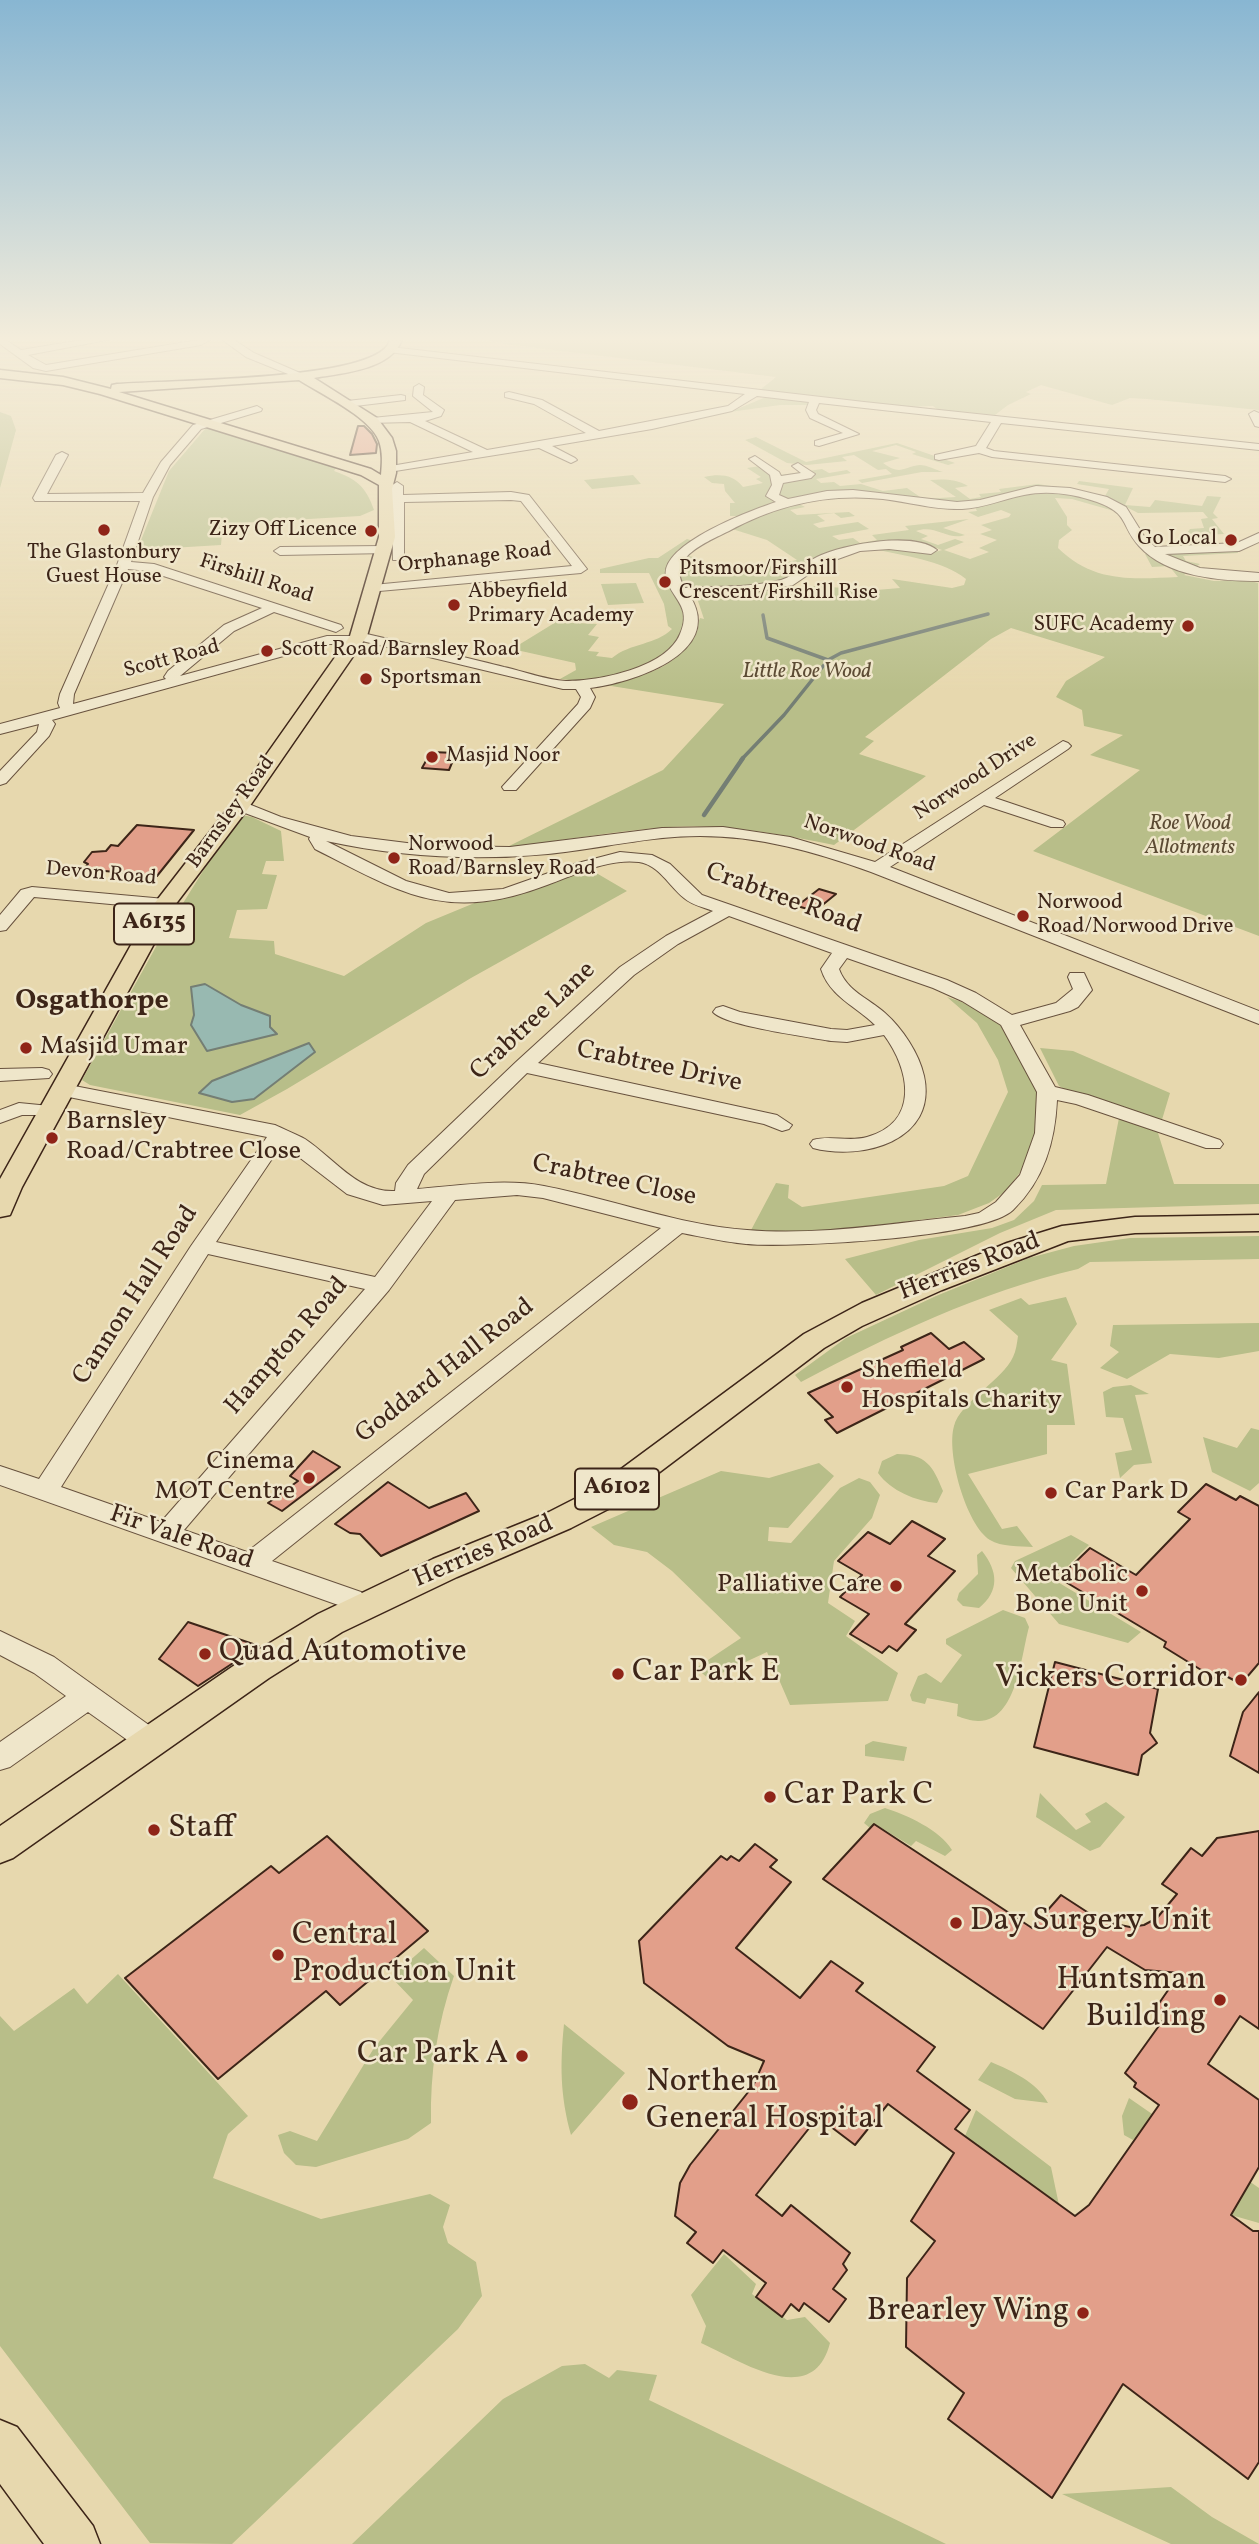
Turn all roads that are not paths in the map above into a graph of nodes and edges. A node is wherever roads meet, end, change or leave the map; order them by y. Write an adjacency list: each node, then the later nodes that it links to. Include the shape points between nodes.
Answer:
1 (62, 455): 16 (street, via 39,498)
2 (173, 455): 16 (street)
3 (307, 455): 15 (main road)
4 (387, 455): 15 (main road, Barnsley Road)
5 (485, 455): 15 (street)
6 (560, 455): 11 (street)
7 (951, 455): 9 (street)
8 (999, 455): 13 (street)
9 (939, 457)
10 (755, 459): 14 (street)
11 (570, 460)
12 (798, 466): 14 (street, via 807,470 807,476)
13 (1225, 479)
14 (778, 480): 17 (street, via 772,496)
15 (389, 486): 22 (main road, Barnsley Road / A6135); 25 (street, Orphanage Road, via 521,496 581,569)
16 (147, 497): 23 (street)
17 (785, 502): 21 (street, via 852,493 966,505 1024,491 1066,491 1122,509); 26 (street, Scott Road, via 684,551 671,571)
18 (1259, 537): 21 (street, via 1239,547)
19 (280, 551): 22 (street)
20 (931, 551): 26 (street, via 899,545 854,548 819,561 804,575 785,583)
21 (1152, 551): 24 (street, via 1192,569)
22 (391, 554): 25 (main road, Barnsley Road / A6135)
23 (123, 565): 27 (street, Firshill Road, via 149,567); 32 (street, via 67,694)
24 (1259, 577)
25 (373, 589): 29 (main road, Barnsley Road / A6135)
26 (680, 592): 31 (street, Scott Road, via 690,609 690,628 673,653 635,673)
27 (274, 608): 28 (street, Firshill Road); 30 (street, via 229,628 173,674)
28 (336, 628)
29 (357, 638): 30 (street, Scott Road, via 327,640); 31 (street, Scott Road, via 549,682); 39 (main road, Barnsley Road / A6135)
30 (176, 681): 32 (street, Scott Road)
31 (581, 685): 37 (street, via 588,697 585,705)
32 (69, 710): 33 (street, Scott Road)
33 (43, 718): 34 (street, Scott Road); 36 (street, via 47,724 44,733)
34 (0, 729)
35 (1063, 746): 38 (street, Norwood Drive)
36 (0, 780)
37 (510, 787)
38 (982, 799): 40 (street); 42 (street, Norwood Drive)
39 (240, 806): 41 (street, Norwood Road); 43 (main road, Barnsley Road / A6135)
40 (1057, 824)
41 (321, 834): 42 (street, Norwood Road, via 469,853 704,831 814,847); 44 (street, Crabtree Road, via 317,839 321,845 426,895 489,897 570,870 638,856 660,864 696,899)
42 (877, 868): 49 (street, Norwood Road)
43 (165, 904): 45 (street, Devon Road, via 32,892); 56 (main road, Barnsley Road / A6135)
44 (726, 911): 46 (street, Crabtree Road); 52 (street, Crabtree Lane, via 648,955)
45 (0, 926)
46 (844, 950): 50 (street, Crabtree Road, via 940,984); 51 (street, via 830,969 831,976)
47 (1077, 977): 50 (street, via 1083,990 1071,1003)
48 (723, 1012): 51 (street, via 831,1035)
49 (1259, 1018)
50 (1009, 1022): 55 (street, Crabtree Road)
51 (888, 1028): 60 (street, via 914,1076 914,1107 905,1123 893,1135 874,1143)
52 (523, 1066): 58 (street, Crabtree Drive); 63 (street, Crabtree Lane, via 416,1170)
53 (42, 1074): 54 (street)
54 (0, 1075)
55 (1047, 1092): 61 (street, via 1081,1098); 66 (street, Crabtree Close, via 1045,1133 1030,1176 1004,1206 986,1218 799,1239 745,1237)
56 (59, 1100): 57 (street, Crabtree Close); 59 (street, Crabtree Close); 64 (main road, Barnsley Road / A6135)
57 (0, 1117)
58 (782, 1125)
59 (279, 1134): 63 (street, Crabtree Close, via 355,1189 383,1198); 67 (street, Cannon Hall Road)
60 (820, 1144)
61 (1213, 1144)
62 (447, 1194): 63 (street, Crabtree Close); 66 (street, Crabtree Close, via 504,1189 542,1192); 68 (street, Hampton Road)
63 (404, 1198)
64 (0, 1209)
65 (1259, 1223): 73 (main road, Herries Road / A6102, via 1120,1226 1067,1233 885,1302 814,1341 605,1497)
66 (678, 1226): 72 (street, Goddard Hall Road)
67 (202, 1246): 68 (street); 70 (street, Cannon Hall Road)
68 (381, 1285): 71 (street, Hampton Road)
69 (0, 1475): 70 (street, Fir Vale Road)
70 (45, 1491): 71 (street, Fir Vale Road)
71 (165, 1534): 72 (street, Fir Vale Road)
72 (250, 1564): 73 (street, Fir Vale Road, via 351,1599)
73 (360, 1607): 76 (main road, Herries Road / A6102, via 257,1668)
74 (0, 1642): 75 (street, via 44,1665)
75 (88, 1697): 76 (street); 77 (street)
76 (150, 1741): 78 (main road, Herries Road / A6102)
77 (0, 1758)
78 (0, 1847)
79 (0, 2444): 80 (main road)
80 (75, 2544)

